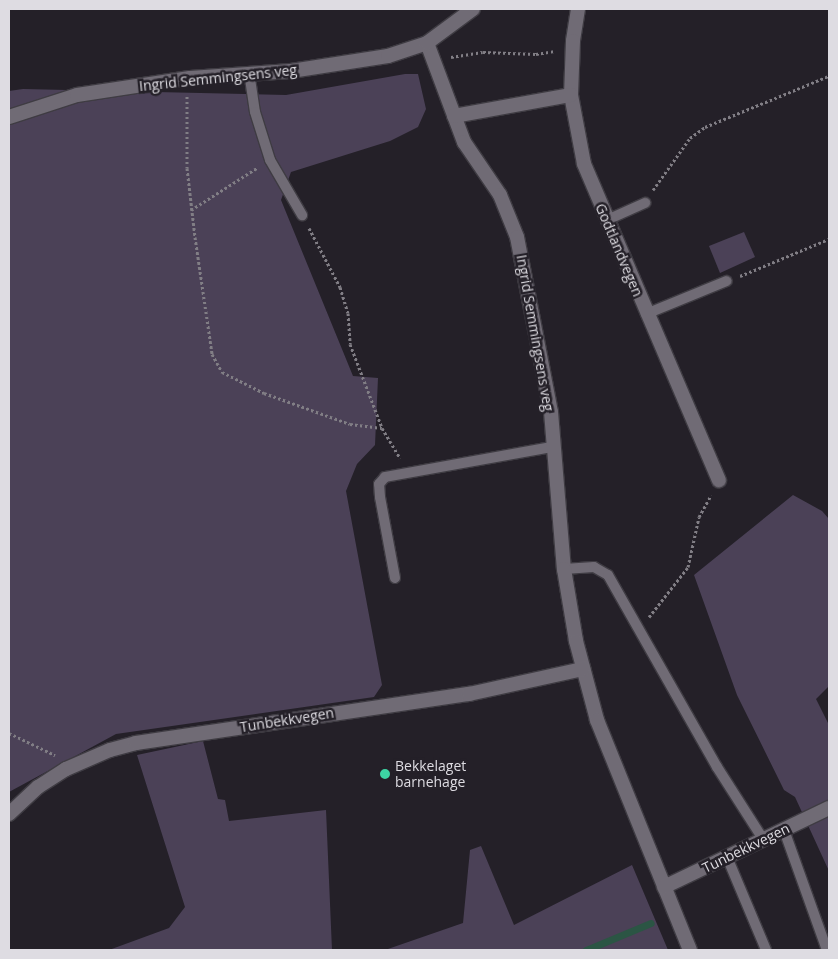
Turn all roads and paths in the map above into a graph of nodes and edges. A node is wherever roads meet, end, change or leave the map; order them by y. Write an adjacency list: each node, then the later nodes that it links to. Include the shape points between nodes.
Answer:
1 (473, 9): 4 (street, Ingrid Semmingsens veg)
2 (578, 9): 3 (street, Godtlandvegen)
3 (573, 41): 5 (path, via 557,51 458,54); 9 (street, Godtlandvegen)
4 (427, 43): 5 (street, Ingrid Semmingsens veg); 6 (street, Ingrid Semmingsens veg, via 388,56 332,66)
5 (437, 63): 10 (street, Ingrid Semmingsens veg)
6 (249, 72): 8 (street, Ingrid Semmingsens veg); 12 (lane, via 255,112)
7 (829, 76): 13 (path, via 705,127 690,138)
8 (190, 78): 11 (street, Ingrid Semmingsens veg, via 78,94); 14 (path, via 186,112)
9 (571, 96): 10 (street); 16 (street, Godtlandvegen, via 584,164)
10 (454, 116): 21 (street, Ingrid Semmingsens veg, via 464,142 500,195 518,237 543,365)
11 (9, 117)
12 (270, 160): 14 (path); 15 (lane)
13 (645, 203): 16 (lane)
14 (192, 210): 20 (path, via 212,354 222,372 264,393 350,424)
15 (302, 215): 20 (path, via 340,286 348,313 350,344)
16 (607, 220): 19 (street, Godtlandvegen)
17 (829, 239): 18 (path)
18 (727, 281): 19 (lane)
19 (646, 314): 23 (street, Godtlandvegen)
20 (382, 428): 22 (path)
21 (552, 447): 22 (lane); 24 (street)
22 (408, 472): 25 (lane, via 385,477 379,484)
23 (719, 480): 26 (path, via 699,517 688,568)
24 (564, 569): 26 (lane, via 594,566 608,575); 27 (street, via 569,611)
25 (395, 578)
26 (640, 629): 33 (lane, via 717,767)
27 (583, 669): 29 (street, Tunbekkvegen, via 469,694 136,743); 35 (street, via 596,720)
28 (9, 733): 29 (path, via 53,752)
29 (66, 769): 31 (street, Tunbekkvegen, via 38,787)
30 (829, 808): 32 (street, Tunbekkvegen)
31 (9, 814)
32 (784, 830): 33 (street, Tunbekkvegen); 38 (lane)
33 (763, 839): 34 (street, Tunbekkvegen)
34 (727, 857): 35 (street, Tunbekkvegen); 37 (lane)
35 (664, 887): 36 (street)
36 (690, 950)
37 (766, 950)
38 (827, 950)

